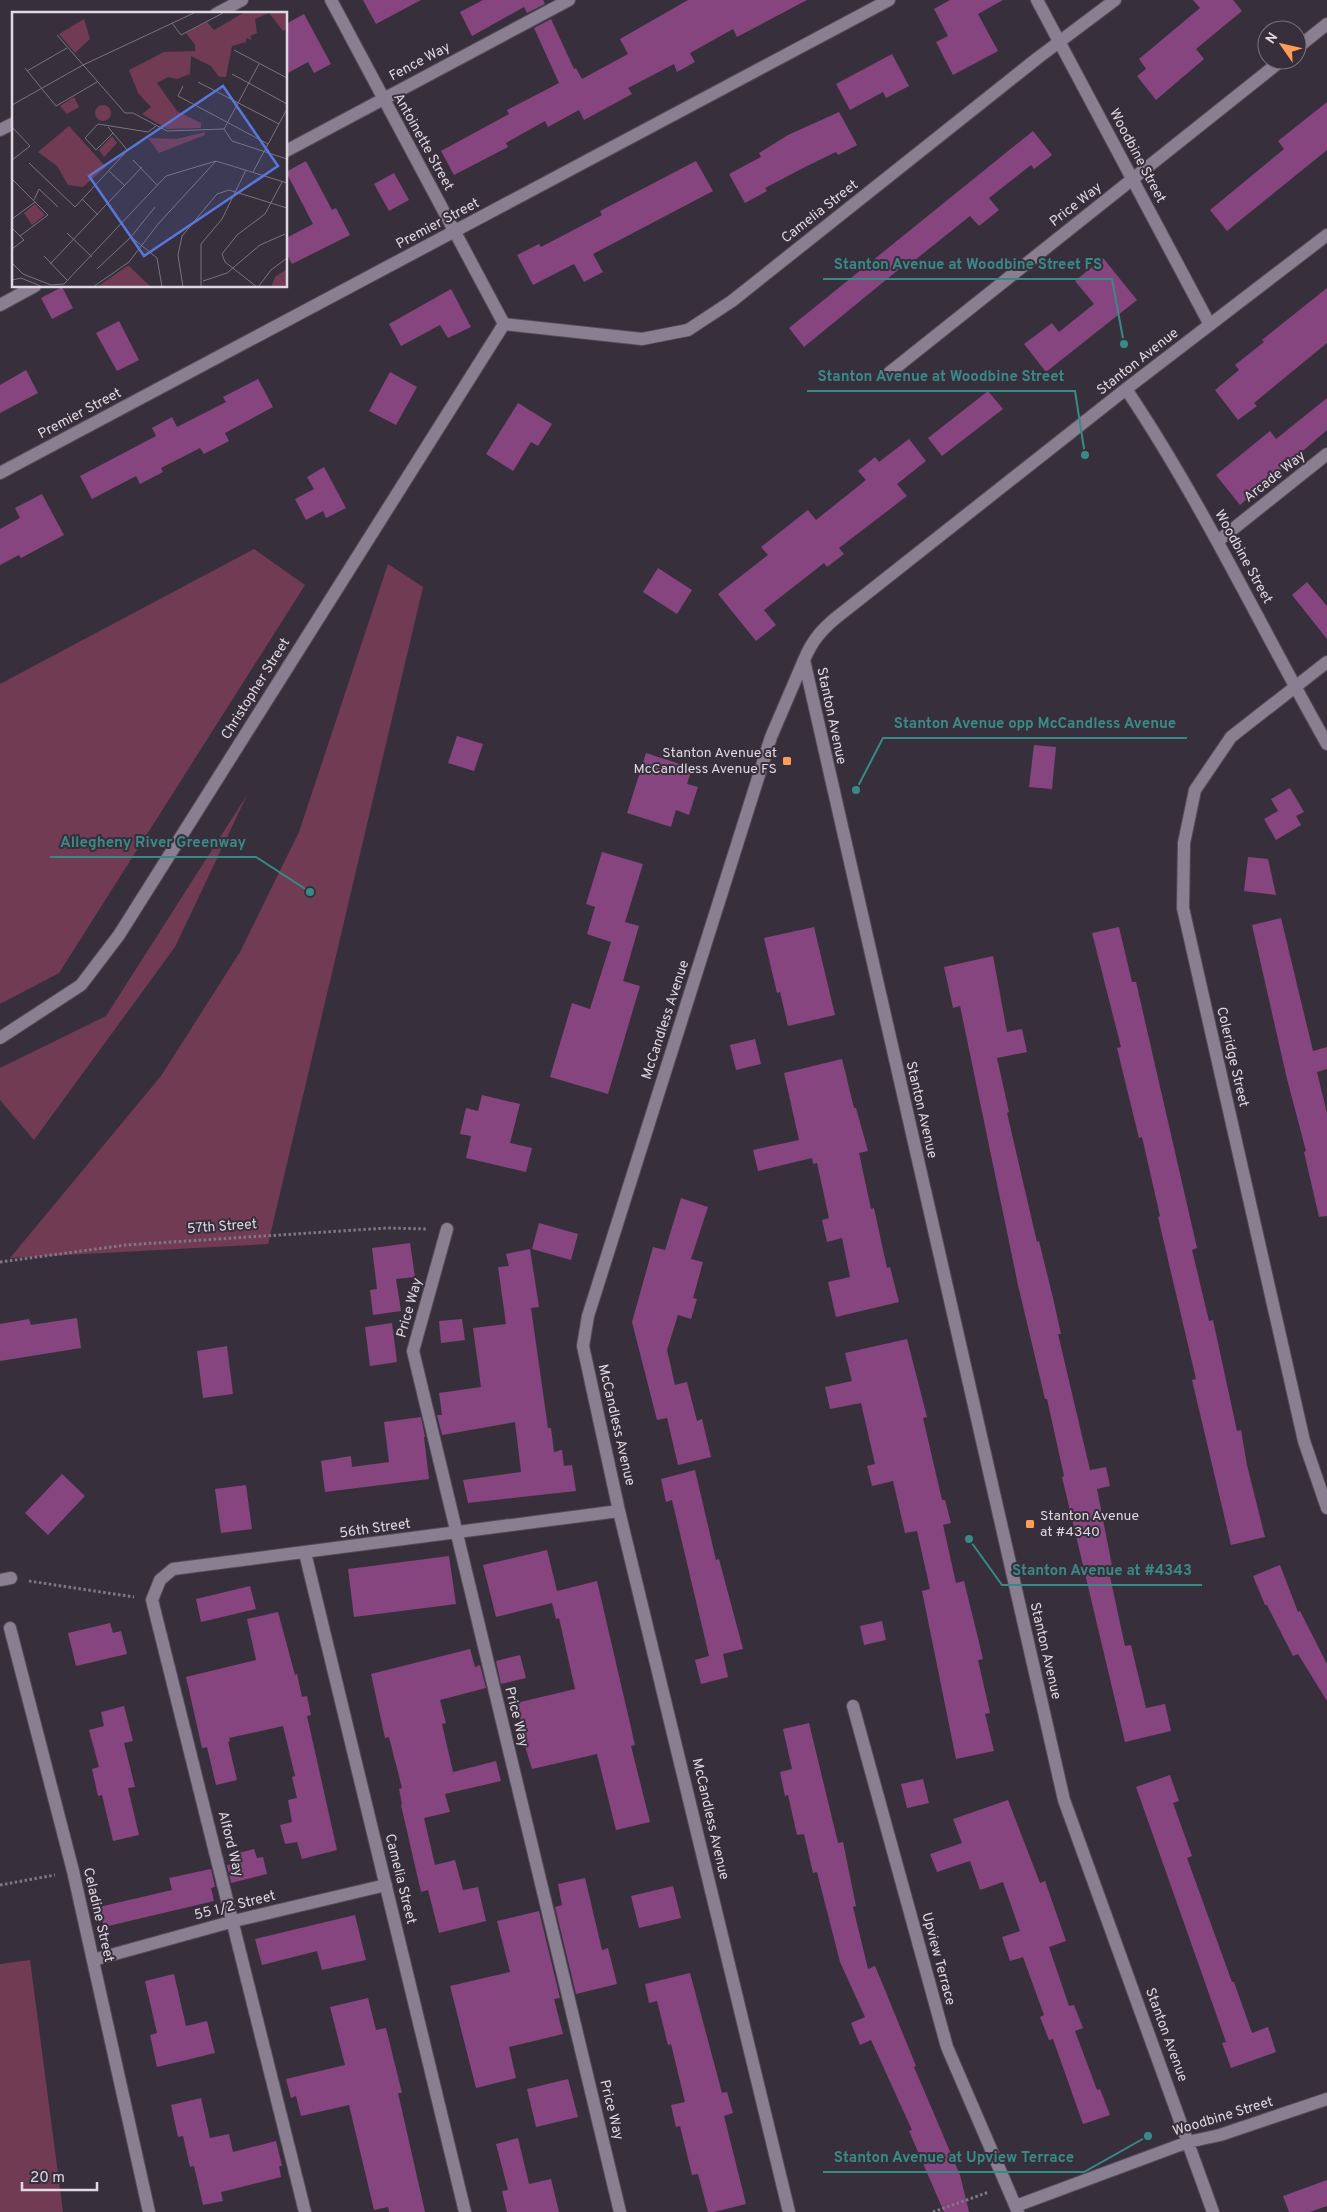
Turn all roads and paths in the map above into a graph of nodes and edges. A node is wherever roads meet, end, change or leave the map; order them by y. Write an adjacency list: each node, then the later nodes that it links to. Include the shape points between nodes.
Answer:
1 (242, 0): 7 (street)
2 (331, 0): 12 (street, Antoinette Street)
3 (569, 0): 12 (street, Fence Way)
4 (888, 0): 17 (street, Premier Street)
5 (1037, 0): 10 (street, Woodbine Street)
6 (1115, 0): 10 (street, Camelia Street)
7 (220, 12)
8 (1327, 24): 9 (street)
9 (1307, 40)
10 (1060, 42): 16 (street, Woodbine Street); 21 (street, Camelia Street, via 732,301 688,330 642,339)
11 (1270, 70): 16 (street, Price Way)
12 (382, 99): 15 (street, Fence Way); 17 (street, Antoinette Street)
13 (12, 124): 14 (street)
14 (0, 130)
15 (288, 150)
16 (1133, 180): 22 (street, Woodbine Street); 23 (street, Price Way)
17 (455, 231): 21 (street, Antoinette Street); 26 (street, Premier Street)
18 (1327, 235): 22 (street, Stanton Avenue)
19 (31, 288): 20 (street)
20 (0, 305)
21 (504, 324): 32 (street, Christopher Street, via 118,935 81,985)
22 (1210, 326): 24 (street, Stanton Avenue)
23 (889, 373)
24 (1126, 389): 27 (street, Woodbine Street); 28 (street, Stanton Avenue, via 820,631)
25 (1327, 454): 27 (street, Arcade Way)
26 (0, 473)
27 (1218, 541): 30 (street, Woodbine Street)
28 (804, 660): 36 (street, McCandless Avenue, via 772,737 588,1316 583,1346); 49 (street, Stanton Avenue, via 1064,1800)
29 (1327, 662): 30 (street, Coleridge Street)
30 (1295, 688): 31 (street, Woodbine Street); 35 (street, Coleridge Street, via 1231,737 1195,790 1184,843 1183,908 1304,1441)
31 (1327, 744)
32 (0, 1038)
33 (448, 1229): 34 (path, 57th Street, via 387,1228 126,1245); 37 (street, Price Way, via 413,1350)
34 (0, 1262)
35 (1327, 1508)
36 (619, 1511): 37 (street, 56th Street); 55 (street, McCandless Avenue)
37 (457, 1533): 38 (street, 56th Street); 54 (street, Price Way)
38 (305, 1553): 40 (street, 56th Street, via 173,1569 160,1580); 45 (street, Camelia Street)
39 (6, 1579): 40 (path)
40 (152, 1600): 46 (street, Alford Way)
41 (10, 1628): 43 (street, Celadine Street)
42 (853, 1706): 50 (street, Upview Terrace, via 947,2047)
43 (73, 1871): 44 (path); 47 (street, Celadine Street)
44 (0, 1885)
45 (386, 1885): 46 (street, 55 1/2 Street); 53 (street, Camelia Street)
46 (234, 1921): 47 (street, 55 1/2 Street); 52 (street, Alford Way)
47 (93, 1960): 51 (street, Celadine Street)
48 (1327, 2099): 49 (street, Woodbine Street, via 1220,2136)
49 (1188, 2142): 50 (street, Woodbine Street); 57 (street, Stanton Avenue)
50 (1017, 2209): 56 (path, via 988,2192)
51 (149, 2212)
52 (305, 2212)
53 (465, 2212)
54 (620, 2212)
55 (789, 2212)
56 (933, 2212)
57 (1213, 2212)

